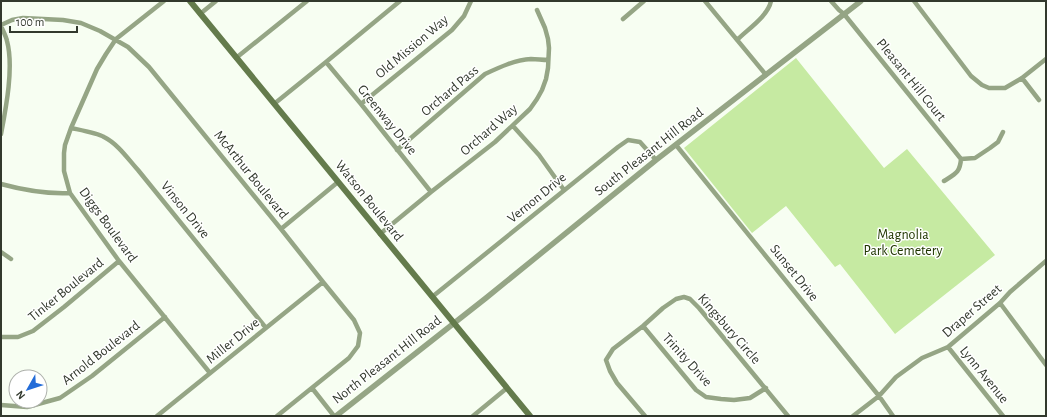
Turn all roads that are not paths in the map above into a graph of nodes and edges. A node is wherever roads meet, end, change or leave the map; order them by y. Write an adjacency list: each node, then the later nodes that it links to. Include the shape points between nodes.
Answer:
1 (190, 1): 14 (main road, Watson Boulevard)
2 (216, 1): 14 (street)
3 (307, 1): 20 (street)
4 (400, 1): 23 (street)
5 (471, 1): 28 (street, Old Mission Way, via 464,16 452,30)
6 (644, 1): 16 (street)
7 (705, 1): 19 (street)
8 (771, 1): 19 (street, via 764,15)
9 (831, 1): 15 (street, Pleasant Hill Court)
10 (860, 1): 15 (street, South Pleasant Hill Road)
11 (914, 1): 25 (street, via 971,76 982,85 989,88 1005,88)
12 (161, 2): 18 (street, Diggs Boulevard)
13 (537, 10): 22 (street, Orchard Way, via 548,39)
14 (200, 14): 20 (main road, Watson Boulevard)
15 (844, 14): 24 (street, South Pleasant Hill Road); 35 (street, Pleasant Hill Court)
16 (623, 19)
17 (1, 26): 18 (street, McArthur Boulevard, via 23,18 63,20 81,23); 32 (street, via 10,56)
18 (116, 39): 30 (street, Diggs Boulevard, via 98,69); 43 (street, McArthur Boulevard, via 149,67)
19 (737, 40): 24 (street)
20 (236, 58): 27 (main road, Watson Boulevard)
21 (1046, 58): 25 (street)
22 (548, 60): 29 (street, Orchard Way, via 542,90 530,109); 34 (street, Orchard Pass, via 514,62 485,74)
23 (326, 62): 27 (street); 28 (street, Greenway Drive)
24 (766, 75): 33 (street, South Pleasant Hill Road)
25 (1022, 78): 26 (street)
26 (1039, 100)
27 (274, 104): 38 (main road, Watson Boulevard)
28 (361, 104): 34 (street, Greenway Drive)
29 (513, 126): 40 (street, via 539,155); 41 (street, Orchard Way)
30 (71, 128): 42 (street, Diggs Boulevard, via 64,153 64,171); 55 (street, Vinson Drive, via 104,137 124,154)
31 (1002, 132): 35 (street, via 998,142 975,158)
32 (1, 134)
33 (676, 145): 36 (street, South Pleasant Hill Road); 63 (street, Sunset Drive)
34 (397, 150): 41 (street, Greenway Drive)
35 (961, 159): 37 (street, via 956,174)
36 (656, 160): 40 (street, Vernon Drive, via 640,142 628,140); 53 (street, South Pleasant Hill Road)
37 (944, 181)
38 (338, 182): 43 (street); 44 (main road, Watson Boulevard)
39 (1, 184): 42 (street, via 52,194)
40 (564, 190): 50 (street, Vernon Drive)
41 (431, 192): 44 (street, Orchard Way)
42 (70, 193): 47 (street, Diggs Boulevard)
43 (281, 229): 49 (street, McArthur Boulevard)
44 (380, 234): 50 (main road, Watson Boulevard)
45 (1, 252): 46 (street)
46 (11, 259)
47 (119, 261): 52 (street, Diggs Boulevard); 56 (street, Tinker Boulevard, via 33,331 18,337)
48 (1046, 261): 51 (street, Draper Street)
49 (323, 282): 55 (street, Miller Drive); 60 (street, McArthur Boulevard, via 354,320 360,333 358,346 349,358)
50 (432, 297): 53 (main road, Watson Boulevard)
51 (1000, 303): 57 (street, Draper Street); 58 (street)
52 (165, 317): 59 (street, Diggs Boulevard); 64 (street, Arnold Boulevard, via 92,376 60,398 27,407)
53 (454, 323): 61 (main road, Watson Boulevard); 67 (street, North Pleasant Hill Road)
54 (643, 326): 62 (street, Trinity Drive, via 696,390 706,397 721,400 750,398); 62 (street, Kingsbury Circle, via 676,299 690,299); 70 (street, Kingsbury Circle, via 613,349 606,360 617,383)
55 (266, 328): 59 (street, Miller Drive)
56 (1, 337)
57 (948, 347): 63 (street, Draper Street, via 922,358 896,377); 74 (street, Lynn Avenue)
58 (1046, 365)
59 (210, 373): 65 (street, Miller Drive)
60 (312, 388): 66 (street, McArthur Boulevard); 67 (street)
61 (507, 388): 68 (street); 69 (main road, Watson Boulevard)
62 (766, 388): 71 (street, Kingsbury Circle)
63 (878, 396): 72 (street, Draper Street); 73 (street, Sunset Drive)
64 (1, 405)
65 (157, 416)
66 (277, 416)
67 (335, 416)
68 (473, 416)
69 (530, 416)
70 (645, 416)
71 (788, 416)
72 (853, 416)
73 (894, 416)
74 (1003, 416)

